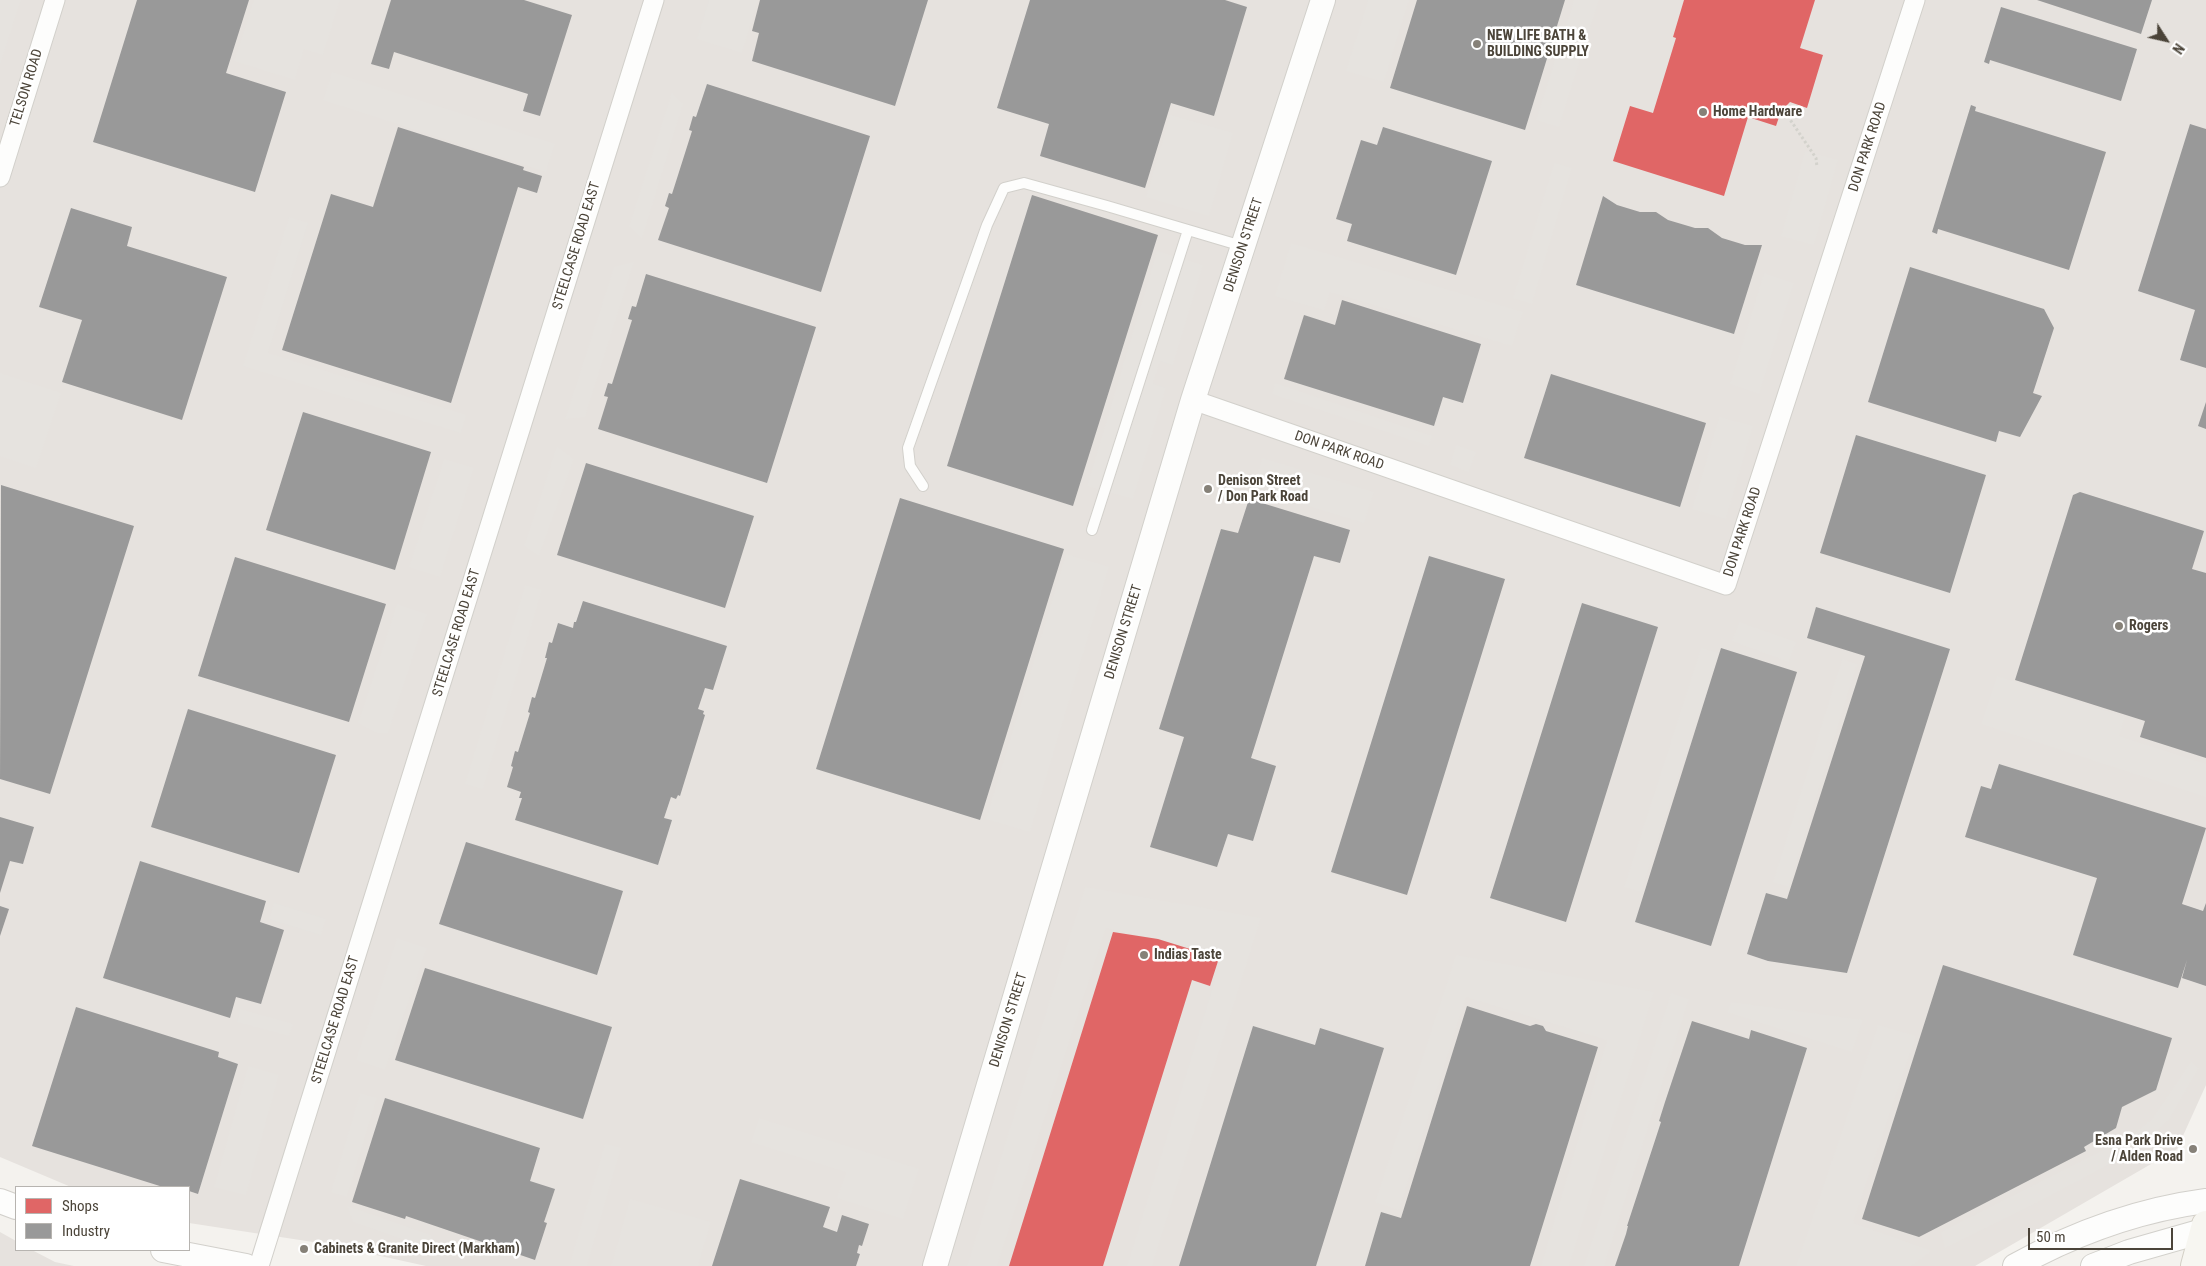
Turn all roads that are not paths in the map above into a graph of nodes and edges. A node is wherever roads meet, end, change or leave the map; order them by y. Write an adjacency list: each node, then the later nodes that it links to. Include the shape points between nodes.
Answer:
1 (55, 0): 5 (street, TELSON ROAD)
2 (654, 0): 17 (street, STEELCASE ROAD EAST)
3 (1323, 0): 7 (street, DENISON STREET)
4 (1915, 0): 8 (street, DON PARK ROAD, via 1726,585)
5 (0, 177)
6 (1188, 230): 7 (lane); 9 (lane, via 1024,183 1004,188 984,234 908,448 910,466); 10 (lane)
7 (1242, 246): 8 (street, DENISON STREET)
8 (1194, 400): 18 (street, DENISON STREET)
9 (923, 486)
10 (1092, 530)
11 (2206, 1200): 19 (street, via 2126,1218 2051,1247)
12 (0, 1201): 13 (street)
13 (15, 1207)
14 (2205, 1229): 20 (street); 21 (main road)
15 (168, 1251): 16 (street)
16 (246, 1266)
17 (259, 1266)
18 (935, 1266)
19 (2015, 1266)
20 (2093, 1266)
21 (2195, 1266)

